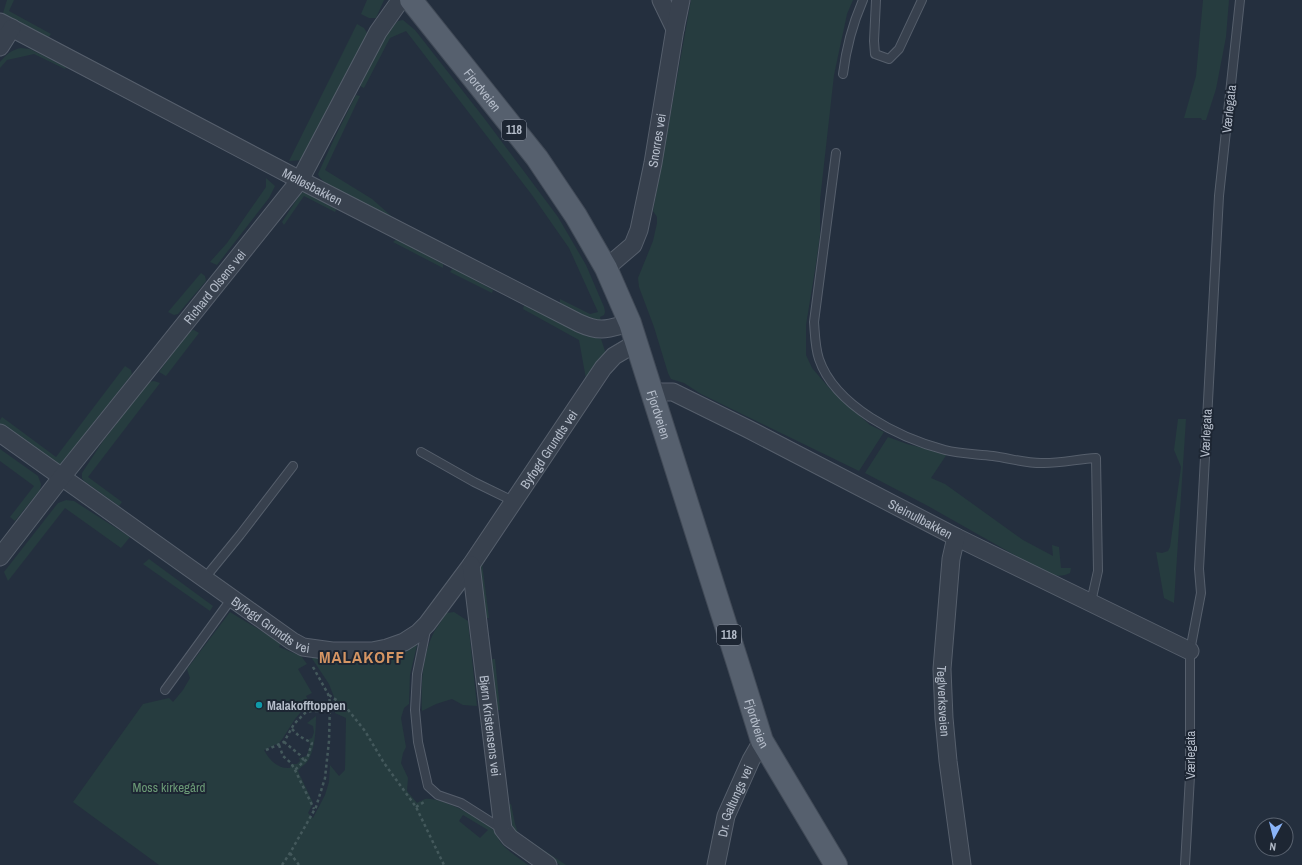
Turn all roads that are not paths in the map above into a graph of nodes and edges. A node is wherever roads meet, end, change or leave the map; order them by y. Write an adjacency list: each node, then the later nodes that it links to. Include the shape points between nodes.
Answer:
1 (403, 0): 14 (street, Richard Olsens vei, via 378,32)
2 (411, 0): 15 (main road, Fjordveien / 118, via 537,158 576,216)
3 (661, 0): 10 (street)
4 (681, 0): 10 (street, Snorres vei)
5 (863, 0): 12 (lane, via 845,57)
6 (876, 0): 7 (lane, via 875,54 889,59 899,49)
7 (922, 0)
8 (1240, 0): 31 (lane, Værlegata, via 1219,196 1199,569 1201,593)
9 (6, 25): 11 (street); 14 (street, Melløsbakken)
10 (675, 29): 15 (street, Snorres vei, via 639,230 633,245)
11 (0, 47)
12 (843, 74)
13 (836, 153): 29 (lane, via 814,322 819,358 826,374 839,391 880,424 905,437 946,450 1044,464 1096,458 1098,571)
14 (300, 180): 16 (street, Melløsbakken, via 592,329 605,330); 22 (street, Richard Olsens vei)
15 (606, 268): 16 (main road, Fjordveien / 118)
16 (630, 323): 17 (main road, Fjordveien / 118)
17 (636, 343): 18 (main road, Fjordveien / 118); 23 (street, Byfogd Grundts vei, via 614,356 603,368)
18 (652, 392): 24 (street, Steinullbakken, via 673,392); 33 (main road, Fjordveien / 118)
19 (0, 433): 22 (street, Byfogd Grundts vei)
20 (421, 452): 23 (lane)
21 (293, 466): 27 (lane)
22 (61, 478): 25 (street, Richard Olsens vei); 27 (street, Byfogd Grundts vei)
23 (513, 501): 26 (street, Byfogd Grundts vei)
24 (956, 537): 29 (street, Steinullbakken); 38 (street, Teglverksveien, via 951,559 942,669 948,761)
25 (0, 556)
26 (470, 565): 30 (street, Byfogd Grundts vei); 34 (street, Bjørn Kristensens vei)
27 (204, 579): 28 (street, Byfogd Grundts vei)
28 (232, 598): 30 (street, Byfogd Grundts vei, via 303,647 332,651 387,648 404,642); 32 (lane)
29 (1091, 602): 31 (street, Steinullbakken)
30 (427, 624): 34 (lane, via 417,674 416,710 418,742 428,786 438,795 461,803)
31 (1190, 651): 39 (lane, Værlegata, via 1190,776)
32 (165, 690)
33 (762, 741): 36 (street, Dr. Galtungs vei, via 726,816); 37 (main road, Fjordveien / 118)
34 (503, 829): 35 (street, via 510,838)
35 (548, 865)
36 (716, 865)
37 (836, 865)
38 (962, 865)
39 (1185, 865)

